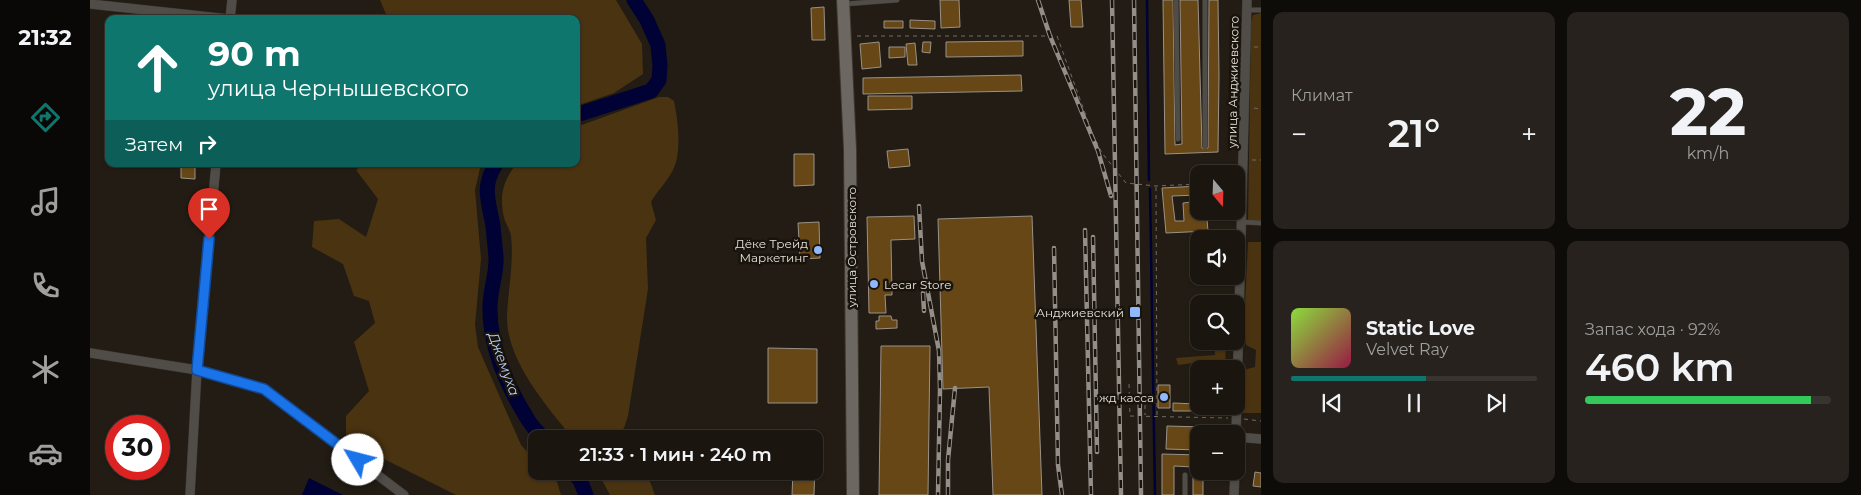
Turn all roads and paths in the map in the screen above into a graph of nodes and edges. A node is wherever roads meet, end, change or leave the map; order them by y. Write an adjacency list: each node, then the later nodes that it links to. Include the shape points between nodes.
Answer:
1 (232, 0): 11 (street)
2 (897, 0): 6 (lane)
3 (1176, 0): 13 (lane)
4 (1205, 0): 14 (lane)
5 (1248, 0): 8 (street, улица Анджиевского)
6 (843, 2): 12 (street, улица Островского)
7 (90, 4): 10 (street)
8 (1247, 10): 9 (lane); 18 (street, улица Анджиевского)
9 (1261, 10)
10 (192, 15)
11 (230, 15)
12 (844, 36): 17 (path, via 1057,36 1102,153 1126,183); 35 (street, улица Островского, via 850,150)
13 (1178, 139)
14 (1205, 146)
15 (216, 167): 21 (street)
16 (1190, 184): 17 (path)
17 (1156, 186): 25 (path)
18 (1242, 222): 19 (lane); 26 (street, улица Анджиевского)
19 (1261, 223)
20 (90, 352): 21 (street)
21 (197, 370): 33 (street); 34 (street, via 264,389)
22 (1129, 384): 24 (path, via 1130,416)
23 (1145, 406): 24 (path)
24 (1146, 416): 25 (path)
25 (1156, 416): 26 (path)
26 (1236, 419): 27 (path); 28 (street, улица Анджиевского)
27 (1261, 420)
28 (1236, 425)
29 (1245, 436): 30 (street)
30 (1261, 439)
31 (1185, 475): 36 (lane)
32 (1235, 480): 37 (street)
33 (190, 495)
34 (404, 495)
35 (853, 495)
36 (1185, 495)
37 (1234, 495)

